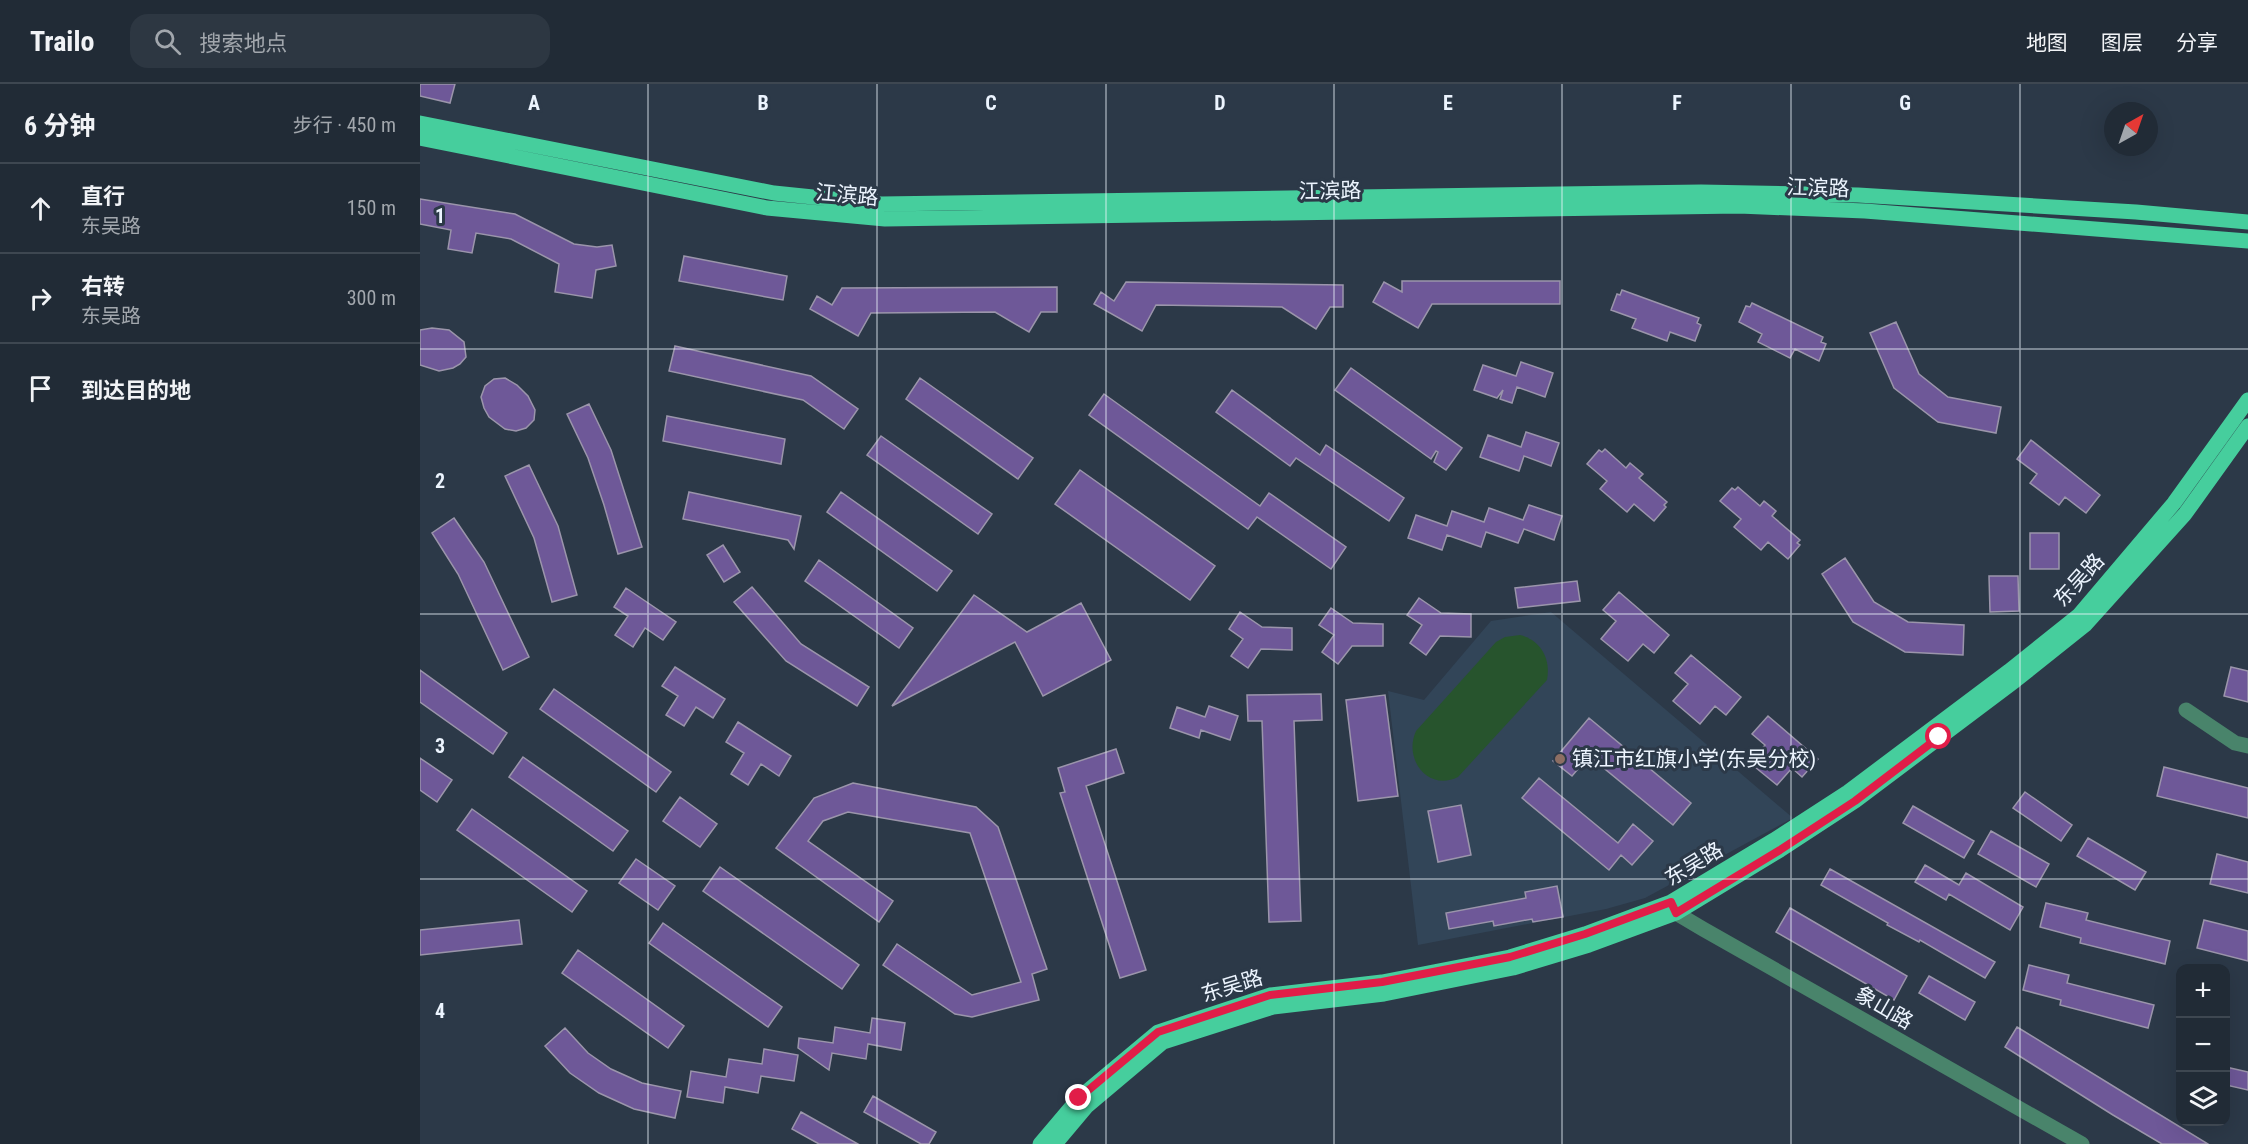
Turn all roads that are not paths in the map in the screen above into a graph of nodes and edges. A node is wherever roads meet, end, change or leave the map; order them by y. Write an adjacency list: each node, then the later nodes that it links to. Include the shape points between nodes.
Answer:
1 (420, 123): 3 (main road, 江滨路, via 774,193 881,204 1701,192 1858,195)
2 (420, 138): 4 (main road, 江滨路, via 767,208 885,219 1739,206 1876,212)
3 (2248, 222)
4 (2248, 240)
5 (2248, 400): 9 (main road, 东吴路, via 2174,503 2079,615 1848,792)
6 (2248, 426): 9 (main road, 东吴路, via 2185,514 2085,625 1855,801 1780,850)
7 (2186, 710): 8 (street, via 2209,728)
8 (2248, 746)
9 (1673, 908): 10 (main road, 东吴路, via 1510,957 1382,982 1270,995 1158,1032 1079,1098); 11 (main road, 东吴路, via 1589,945 1513,969 1384,994 1273,1006 1163,1042 1087,1106); 12 (street, 象山路)
10 (1040, 1144)
11 (1055, 1144)
12 (2082, 1144)

